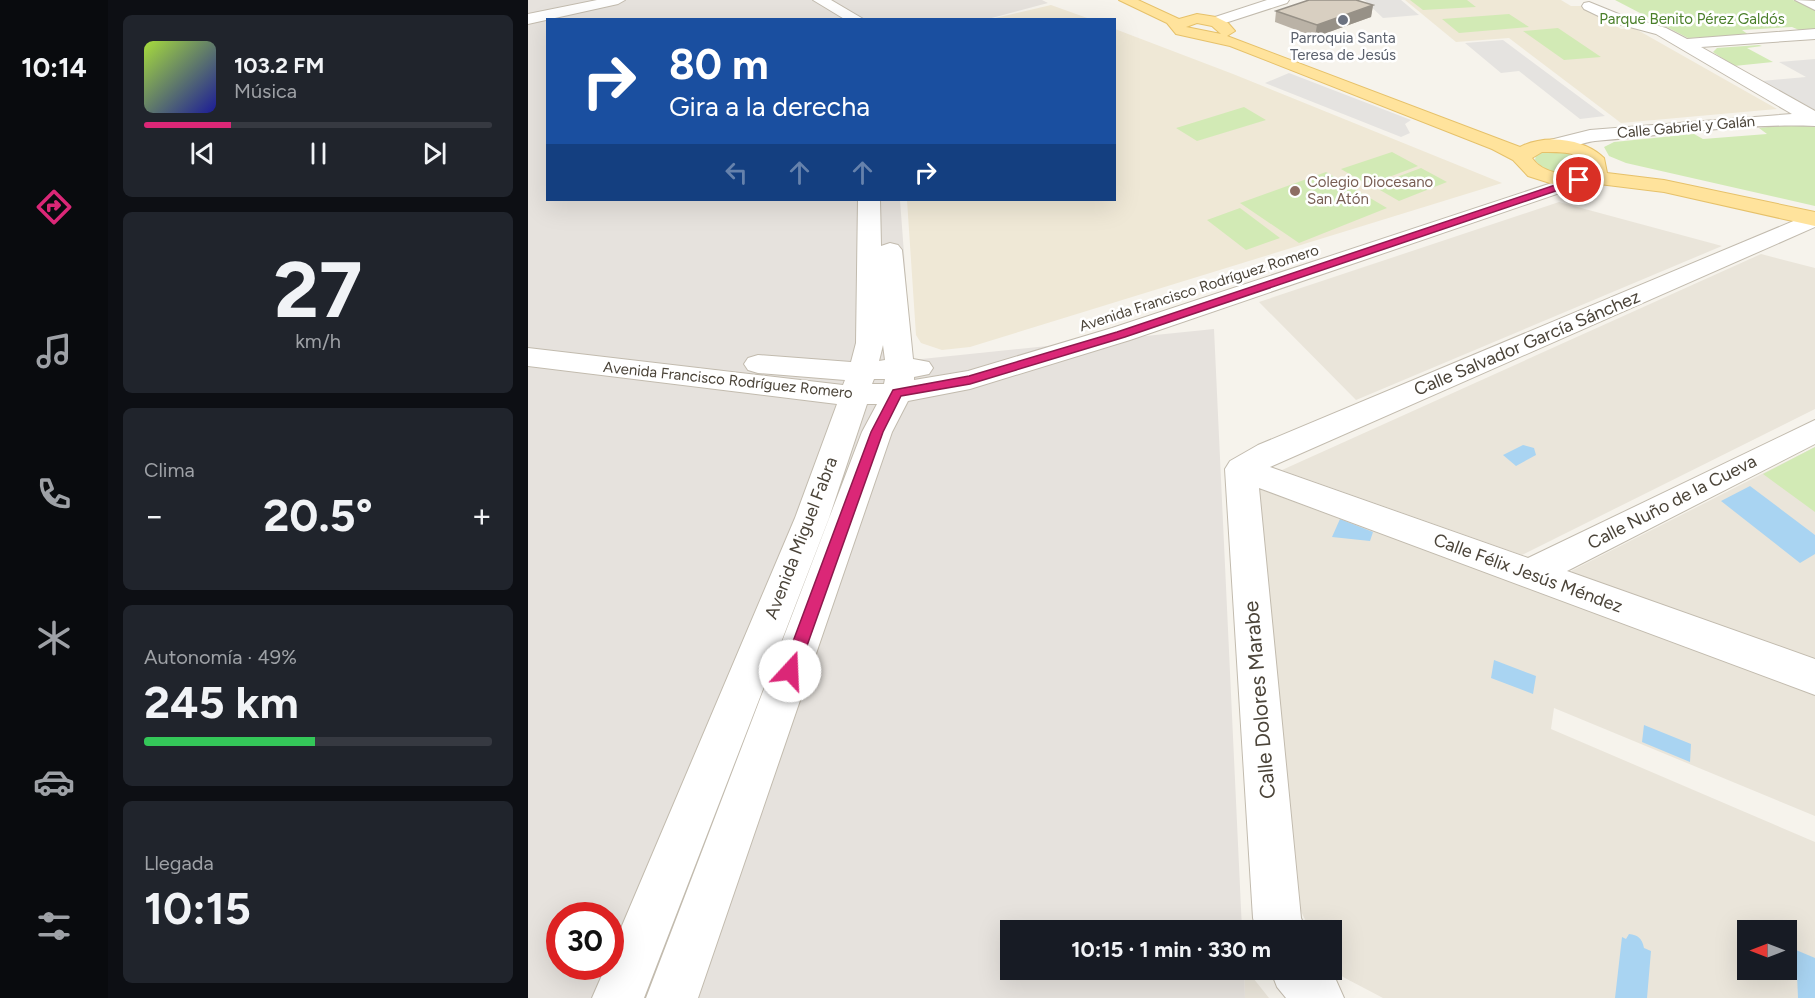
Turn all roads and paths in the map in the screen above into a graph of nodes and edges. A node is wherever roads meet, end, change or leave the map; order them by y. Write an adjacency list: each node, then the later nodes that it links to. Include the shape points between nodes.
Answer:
1 (600, 0): 11 (street)
2 (618, 0): 11 (street)
3 (803, 0): 12 (street)
4 (820, 0): 13 (street)
5 (1126, 0): 15 (main road, via 1178,25 1186,33)
6 (1138, 0): 15 (main road)
7 (1282, 0): 14 (street)
8 (1802, 0): 10 (street)
9 (1589, 6): 17 (street, via 1626,23 1644,24)
10 (1815, 6)
11 (528, 17)
12 (834, 18)
13 (854, 18)
14 (1221, 24): 15 (main road, via 1216,34); 20 (main road, via 1236,36 1325,69 1465,120)
15 (1202, 27): 22 (main road, via 1486,139)
16 (1815, 34): 17 (street)
17 (1683, 45): 18 (street)
18 (1788, 113): 19 (street, Calle Gabriel y Galán); 21 (street, Calle Gabriel y Galán)
19 (1815, 120)
20 (1549, 145): 21 (main road); 22 (main road, via 1527,149)
21 (1589, 162): 22 (main road, via 1557,178); 25 (main road); 26 (main road, via 1664,186); 29 (street, Avenida Francisco Rodríguez Romero, via 1121,334 970,380)
22 (1528, 164): 29 (street, Avenida Francisco Rodríguez Romero, via 1536,177 1520,186)
23 (868, 201): 30 (street, Avenida Miguel Fabra, via 870,343)
24 (887, 201): 29 (street)
25 (1815, 212)
26 (1815, 219): 32 (street, Calle Salvador García Sánchez, via 1280,448)
27 (528, 337): 30 (street, Avenida Francisco Rodríguez Romero, via 788,367)
28 (528, 357): 30 (street, Avenida Francisco Rodríguez Romero, via 778,389)
29 (899, 382): 30 (street, Avenida Francisco Rodríguez Romero); 38 (street, Avenida Miguel Fabra, via 877,432)
30 (858, 383): 37 (street, Avenida Miguel Fabra, via 812,518)
31 (1815, 431): 33 (street, Calle Nuño de la Cueva)
32 (1241, 469): 33 (street, Calle Félix Jesús Méndez); 35 (street, Calle Dolores Marabe)
33 (1530, 573): 34 (street, Calle Félix Jesús Méndez)
34 (1815, 676)
35 (1278, 920)
36 (1304, 980): 39 (street)
37 (618, 998)
38 (672, 998)
39 (1318, 998)

